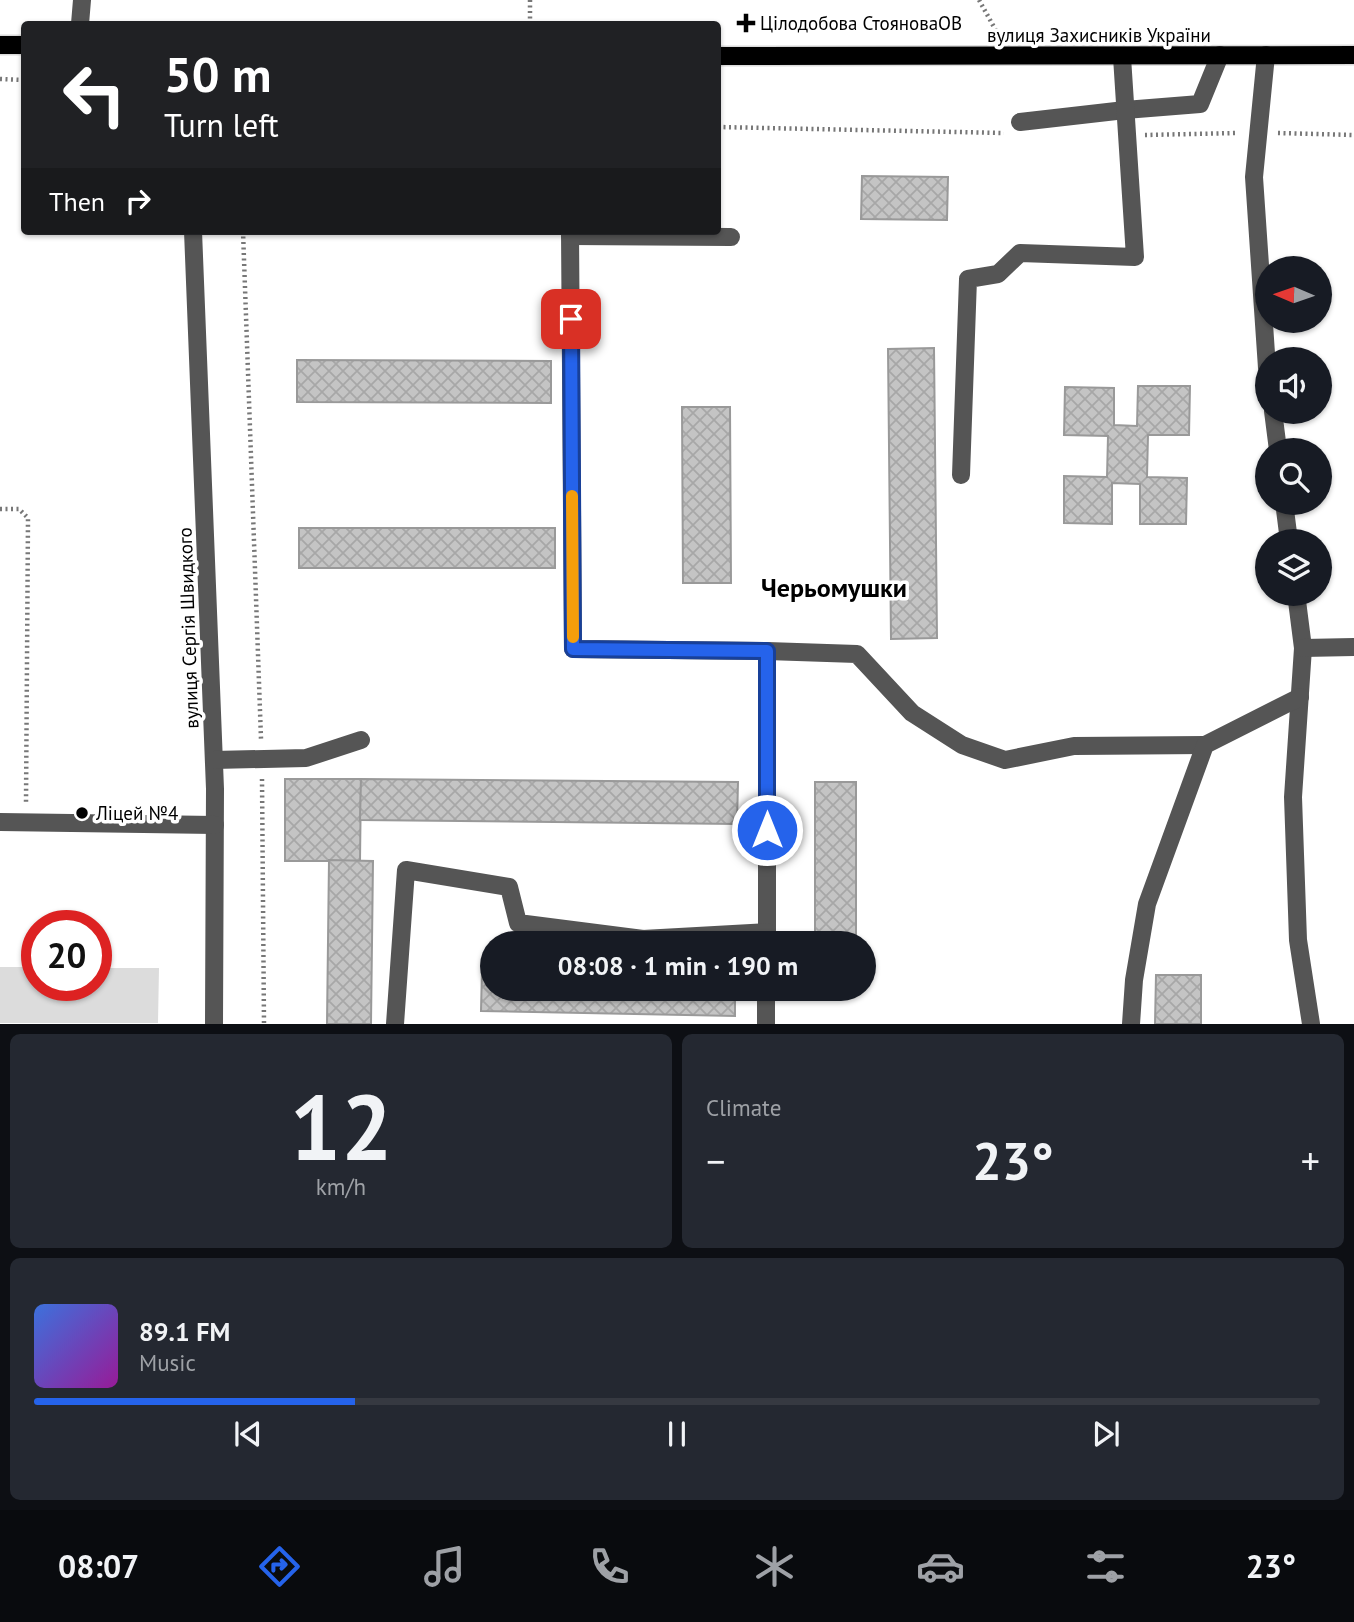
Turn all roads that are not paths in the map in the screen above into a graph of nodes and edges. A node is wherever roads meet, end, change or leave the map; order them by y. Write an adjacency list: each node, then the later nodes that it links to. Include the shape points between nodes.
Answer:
1 (82, 0): 2 (street)
2 (80, 21)
3 (0, 45): 4 (main road)
4 (21, 46)
5 (1220, 55): 6 (main road, вулиця Захисників України); 9 (main road, вулиця Захисників України); 10 (street, via 1199,104)
6 (1266, 55): 7 (main road, вулиця Захисників України); 16 (street, via 1254,177)
7 (1354, 55)
8 (721, 56): 9 (main road, вулиця Захисників України)
9 (1122, 57): 10 (street)
10 (1125, 110): 11 (street); 17 (street, via 1135,257 1020,253 998,274 968,279)
11 (1020, 122)
12 (193, 235): 25 (street, вулиця Сергія Швидкого)
13 (570, 235): 21 (street, via 573,649)
14 (650, 235): 15 (street)
15 (730, 237)
16 (1266, 347)
17 (961, 475)
18 (1298, 606): 20 (street)
19 (1354, 647): 20 (street)
20 (1303, 648): 22 (street)
21 (767, 651): 24 (street, via 857,654 912,713 962,745 1005,760 1074,746); 29 (street)
22 (1300, 697): 24 (street); 35 (street, via 1293,797 1298,940)
23 (361, 740): 25 (street, via 306,758)
24 (1205, 745): 34 (street, via 1147,904)
25 (214, 760): 27 (street, вулиця Сергія Швидкого)
26 (0, 822): 27 (street)
27 (215, 825): 31 (street, вулиця Сергія Швидкого)
28 (580, 931): 32 (street, via 518,923 509,887 406,870)
29 (767, 931)
30 (766, 1001): 33 (street)
31 (214, 1024)
32 (395, 1024)
33 (766, 1024)
34 (1131, 1024)
35 (1311, 1024)

